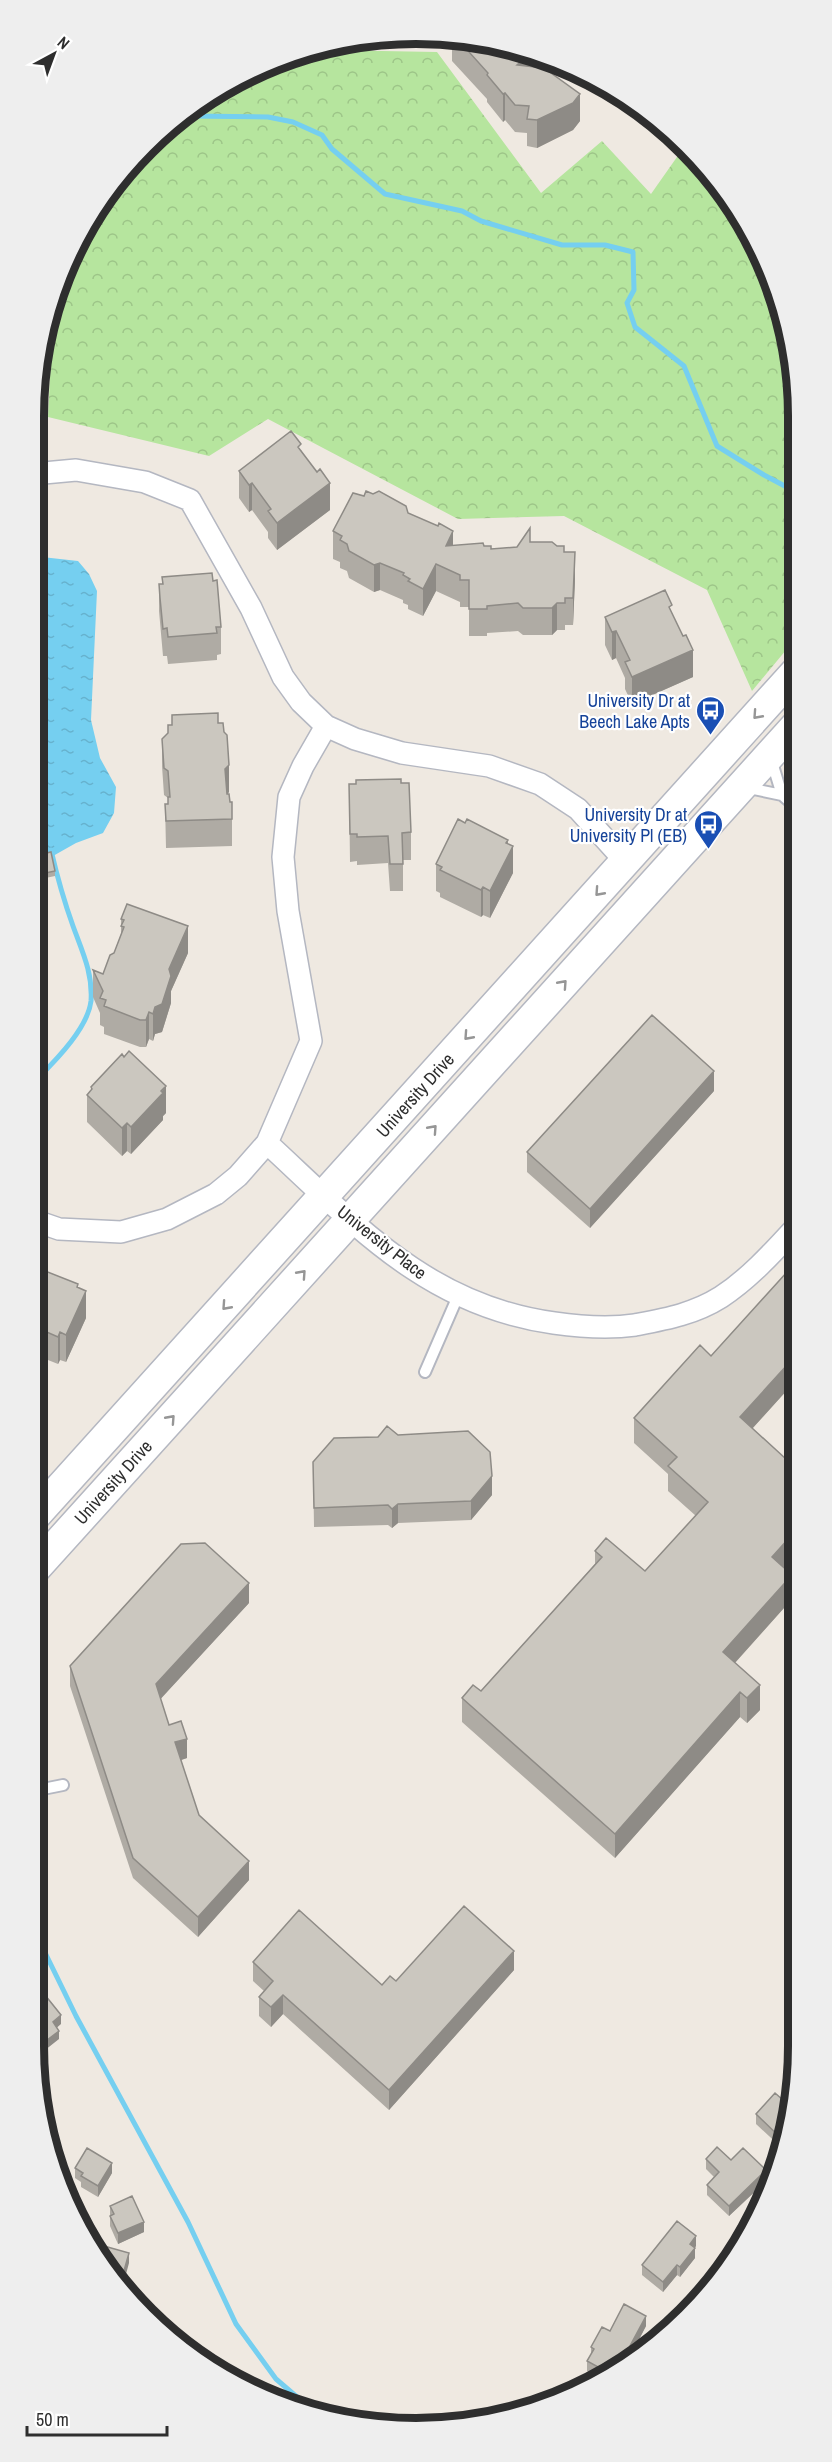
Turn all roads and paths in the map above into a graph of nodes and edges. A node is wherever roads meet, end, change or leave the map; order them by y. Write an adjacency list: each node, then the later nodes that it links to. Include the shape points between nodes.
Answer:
1 (44, 473): 3 (street, via 76,470 146,482 189,500 246,597 283,677)
2 (788, 681): 9 (main road, University Drive, one-way to 9)
3 (326, 726): 9 (street, via 355,740 402,753 489,766 540,784 578,809); 10 (street, via 289,797 283,857 288,911 311,1041)
4 (788, 735): 5 (main road, University Drive)
5 (770, 755): 6 (main road, University Drive); 7 (lane)
6 (741, 787): 7 (lane); 12 (main road, University Drive, one-way to 6)
7 (783, 795): 8 (lane)
8 (788, 800)
9 (626, 862): 11 (main road, University Drive, one-way to 11)
10 (267, 1143): 11 (street, University Place); 13 (street, via 216,1194 167,1219 121,1232 59,1229)
11 (324, 1196): 12 (street, University Place); 17 (main road, University Drive, one-way to 17)
12 (351, 1220): 15 (street, University Place, via 410,1268); 18 (main road, University Drive, one-way to 12)
13 (44, 1224)
14 (788, 1235): 15 (street, University Place, via 719,1298 685,1315 663,1320 619,1327 583,1327 538,1321)
15 (458, 1296): 16 (lane)
16 (425, 1372)
17 (44, 1506)
18 (44, 1559)
19 (63, 1785): 20 (lane)
20 (44, 1789)

